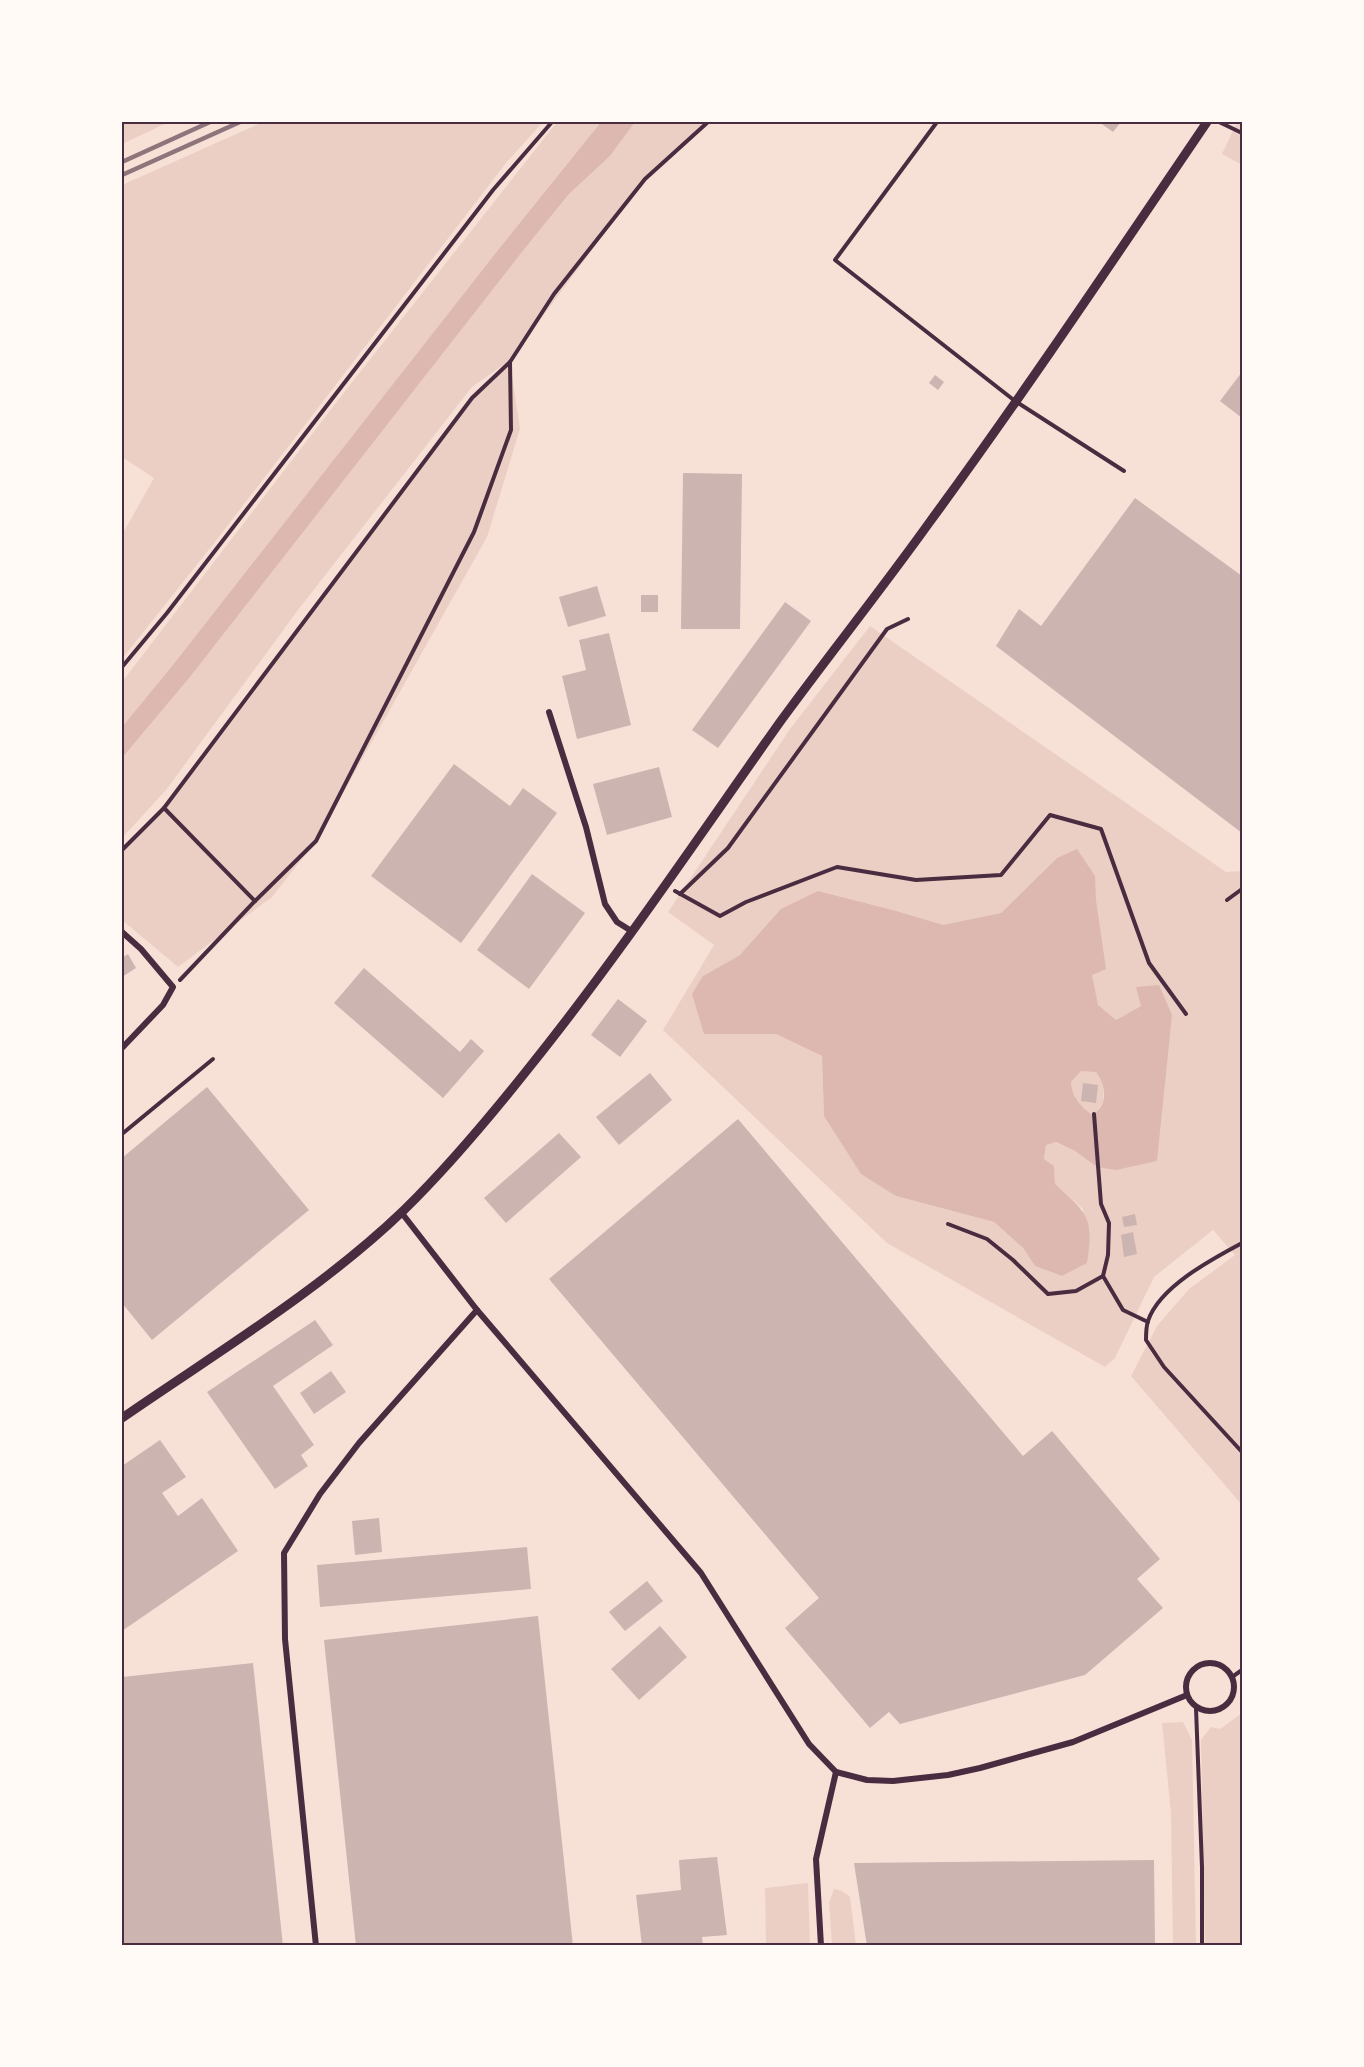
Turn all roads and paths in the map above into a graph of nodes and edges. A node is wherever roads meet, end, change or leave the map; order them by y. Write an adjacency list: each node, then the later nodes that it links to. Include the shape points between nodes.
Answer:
1 (552, 122): 11 (path, via 493,190)
2 (708, 122): 7 (path, via 645,179 554,294)
3 (937, 122): 8 (lane, via 835,260)
4 (1207, 122): 8 (street)
5 (1218, 122): 6 (path)
6 (1242, 133)
7 (510, 362): 13 (path, via 472,398); 19 (path, via 511,430 474,532 316,841)
8 (1015, 401): 9 (lane); 15 (street, via 782,720)
9 (1124, 471)
10 (908, 619): 17 (path, via 887,629 728,848)
11 (122, 667)
12 (549, 712): 21 (street, via 586,827 605,904 617,922)
13 (164, 808): 14 (path); 19 (path)
14 (122, 850)
15 (666, 887): 17 (path); 21 (street)
16 (1242, 889): 18 (path)
17 (680, 894): 23 (path, via 720,916 837,867 916,880 1002,875 1050,814 1101,829 1149,963)
18 (1227, 900)
19 (255, 901): 22 (path)
20 (122, 932): 22 (street)
21 (633, 932): 28 (street, via 458,1155)
22 (173, 987): 24 (street, via 163,1005)
23 (1186, 1014)
24 (122, 1048)
25 (213, 1059): 27 (lane)
26 (1094, 1114): 31 (path, via 1101,1204 1109,1223)
27 (122, 1134)
28 (401, 1212): 32 (street); 34 (street, via 259,1326)
29 (948, 1224): 31 (path, via 987,1239 1048,1294 1076,1291)
30 (1242, 1243): 33 (path, via 1199,1266 1158,1302)
31 (1103, 1276): 33 (path, via 1123,1310)
32 (477, 1310): 40 (street, via 701,1573 809,1744); 41 (street, via 359,1443 320,1494 284,1553 285,1639)
33 (1148, 1322): 35 (path, via 1146,1340 1164,1367)
34 (122, 1418)
35 (1242, 1452)
36 (1242, 1670): 37 (path)
37 (1232, 1677): 38 (street, via 1213,1663 1197,1666 1187,1679); 39 (street, via 1234,1692 1226,1706 1211,1712)
38 (1186, 1695): 39 (street); 40 (street, via 1073,1742 948,1775 893,1781 867,1780)
39 (1196, 1708): 43 (path)
40 (836, 1772): 42 (street, via 816,1859)
41 (316, 1946)
42 (821, 1946)
43 (1202, 1946)

